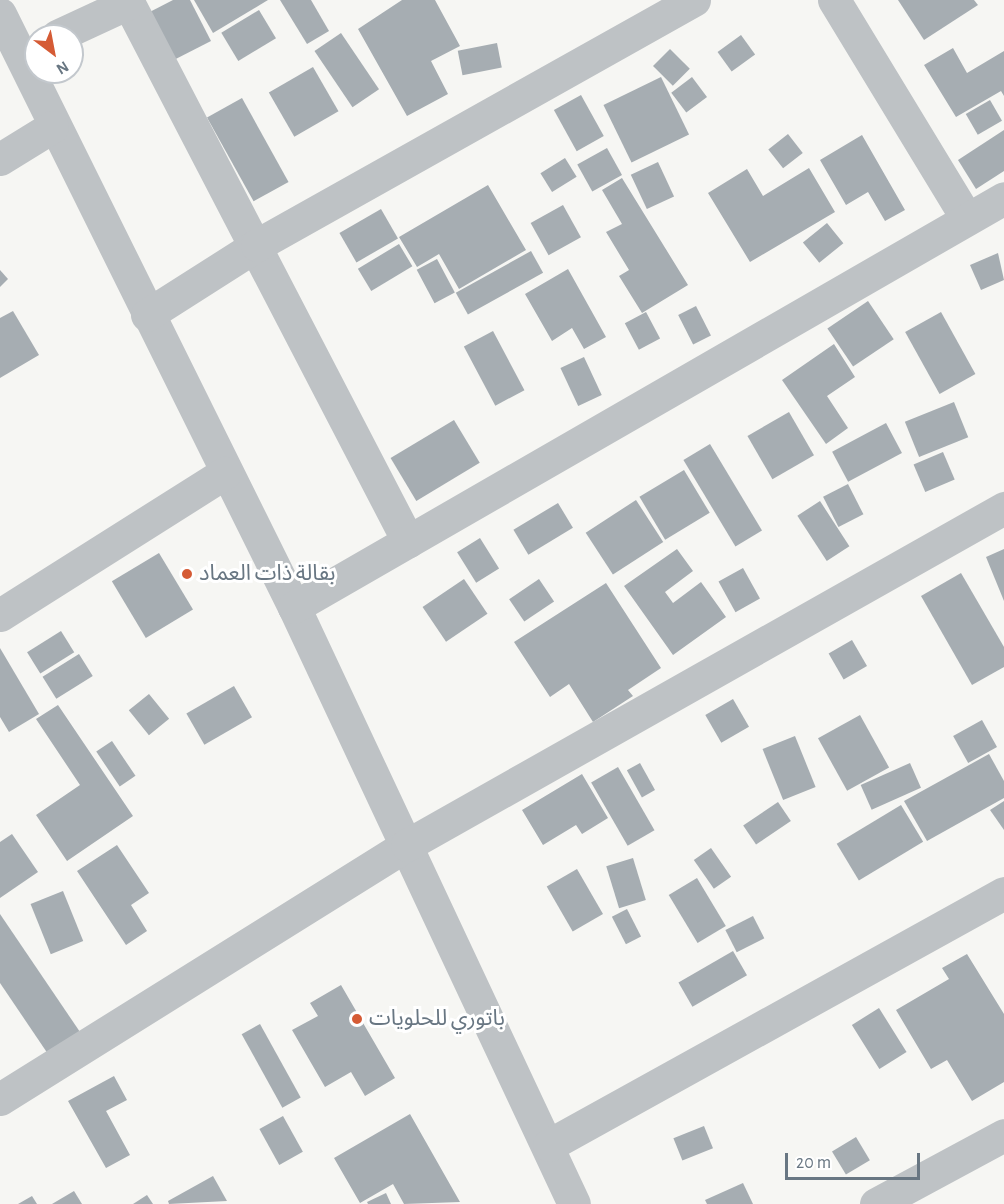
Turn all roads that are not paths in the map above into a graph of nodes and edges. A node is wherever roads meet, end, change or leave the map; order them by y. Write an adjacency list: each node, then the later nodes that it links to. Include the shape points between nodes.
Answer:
1 (694, 0): 12 (street)
2 (834, 0): 11 (street)
3 (127, 2): 5 (street); 12 (street)
4 (0, 14): 6 (street)
5 (82, 24)
6 (24, 46)
7 (38, 84): 8 (street)
8 (52, 127): 9 (street); 13 (street)
9 (0, 159)
10 (1004, 198): 11 (street)
11 (967, 219): 16 (street)
12 (257, 245): 13 (street); 16 (street)
13 (147, 315): 14 (street)
14 (225, 473): 17 (street); 18 (street)
15 (1004, 508): 19 (street)
16 (408, 541): 17 (street)
17 (294, 607): 19 (street)
18 (0, 615)
19 (407, 845): 21 (street); 23 (street)
20 (1004, 893): 23 (street)
21 (0, 1099)
22 (1004, 1135): 25 (street)
23 (549, 1145): 24 (street)
24 (574, 1204)
25 (876, 1204)

